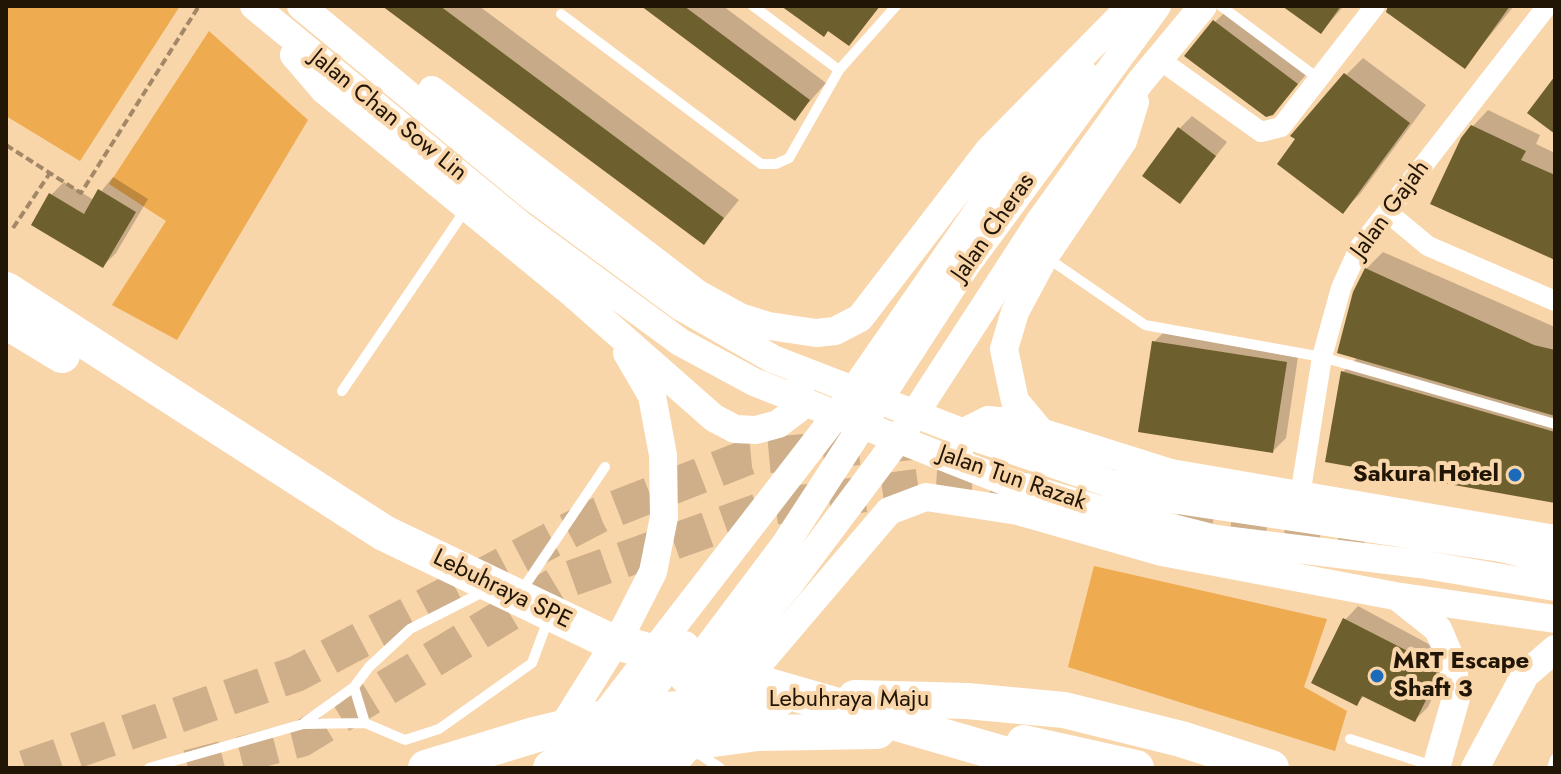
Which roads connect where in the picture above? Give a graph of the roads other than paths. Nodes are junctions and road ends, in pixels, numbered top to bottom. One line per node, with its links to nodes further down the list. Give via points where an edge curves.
1 (254, 6): 17 (street, via 324,90); 19 (street, Jalan Chan Sow Lin)
2 (753, 6): 13 (lane)
3 (896, 6): 13 (lane)
4 (1133, 6): 23 (street, via 989,150 860,318 835,331 816,333); 27 (street, via 989,195)
5 (1157, 6): 34 (street, Jalan Cheras, via 967,264)
6 (1203, 6): 12 (street)
7 (1221, 6): 14 (lane)
8 (1375, 6): 14 (street)
9 (1541, 8): 18 (street, Jalan Gajah)
10 (306, 9): 16 (street, Jalan Chan Sow Lin); 23 (street, via 395,61 639,251)
11 (561, 14): 13 (lane, via 761,164 789,158)
12 (1160, 60): 14 (street, via 1261,132 1281,127); 15 (street)
13 (839, 70)
14 (1319, 79)
15 (1140, 82): 20 (street, via 1123,141); 30 (street, via 1040,221)
16 (532, 197): 27 (street, Jalan Tun Razak, via 727,335 773,359)
17 (466, 209): 25 (street); 28 (lane)
18 (1387, 212): 22 (street, via 1428,246); 26 (street, Jalan Gajah, via 1359,248 1341,288)
19 (522, 226): 29 (street, Jalan Tun Razak, via 680,342 754,382)
20 (1045, 256): 26 (lane, via 1145,325); 32 (street, via 1015,312 1004,349 1015,401)
21 (6, 290): 63 (highway, Lebuhraya SPE, via 384,533 603,638)
22 (1555, 301)
23 (740, 317): 25 (street, via 793,359 802,376 798,409 778,424 756,430 735,429 714,418)
24 (6, 321): 62 (highway, Lebuhraya SPE, via 384,551 581,644)
25 (617, 335): 55 (street, via 652,396 663,455 664,517 653,572 639,600)
26 (1322, 357): 31 (lane); 36 (street, Jalan Gajah)
27 (854, 389): 29 (street); 30 (street, Jalan Tun Razak)
28 (342, 391)
29 (838, 413): 33 (street, Jalan Tun Razak); 57 (street)
30 (916, 413): 33 (street); 39 (street, Jalan Tun Razak, via 1109,483 1171,499 1501,548)
31 (1555, 424)
32 (1041, 432): 36 (street, via 1171,473); 37 (street, via 988,420 970,429 959,449 965,481)
33 (899, 438): 41 (street, Jalan Tun Razak, via 1004,481 1216,539); 60 (street, via 788,586)
34 (843, 458): 58 (street, Jalan Cheras, via 654,684); 59 (street, Jalan Cheras)
35 (605, 467): 40 (lane)
36 (1300, 496): 38 (street)
37 (1018, 511): 42 (street, via 1162,552); 50 (street, via 926,497 889,511)
38 (1555, 539)
39 (1555, 561)
40 (526, 584): 45 (lane, via 494,586 410,629); 48 (lane, via 550,623 532,663)
41 (1555, 587)
42 (1395, 596): 43 (street); 66 (street, via 1438,629 1453,664 1456,698)
43 (1555, 619)
44 (1555, 649): 67 (street, via 1525,675)
45 (354, 687): 46 (lane); 47 (lane)
46 (365, 723): 47 (lane); 48 (lane, via 405,740)
47 (303, 724): 52 (lane)
48 (439, 729): 54 (lane)
49 (1350, 739): 66 (lane)
50 (679, 758): 61 (lane)
51 (1555, 759): 68 (lane)
52 (149, 768)
53 (426, 768): 65 (highway, Lebuhraya Maju, via 613,716 783,698 967,701 1064,710)
54 (454, 768)
55 (537, 768)
56 (551, 768): 64 (highway, Lebuhraya Maju, via 610,753 758,733 835,730 955,734 1039,745)
57 (564, 768)
58 (593, 768)
59 (618, 768)
60 (636, 768)
61 (720, 768)
62 (968, 768)
63 (1052, 768)
64 (1136, 768)
65 (1271, 768)
66 (1436, 768)
67 (1475, 768)
68 (1552, 768)

